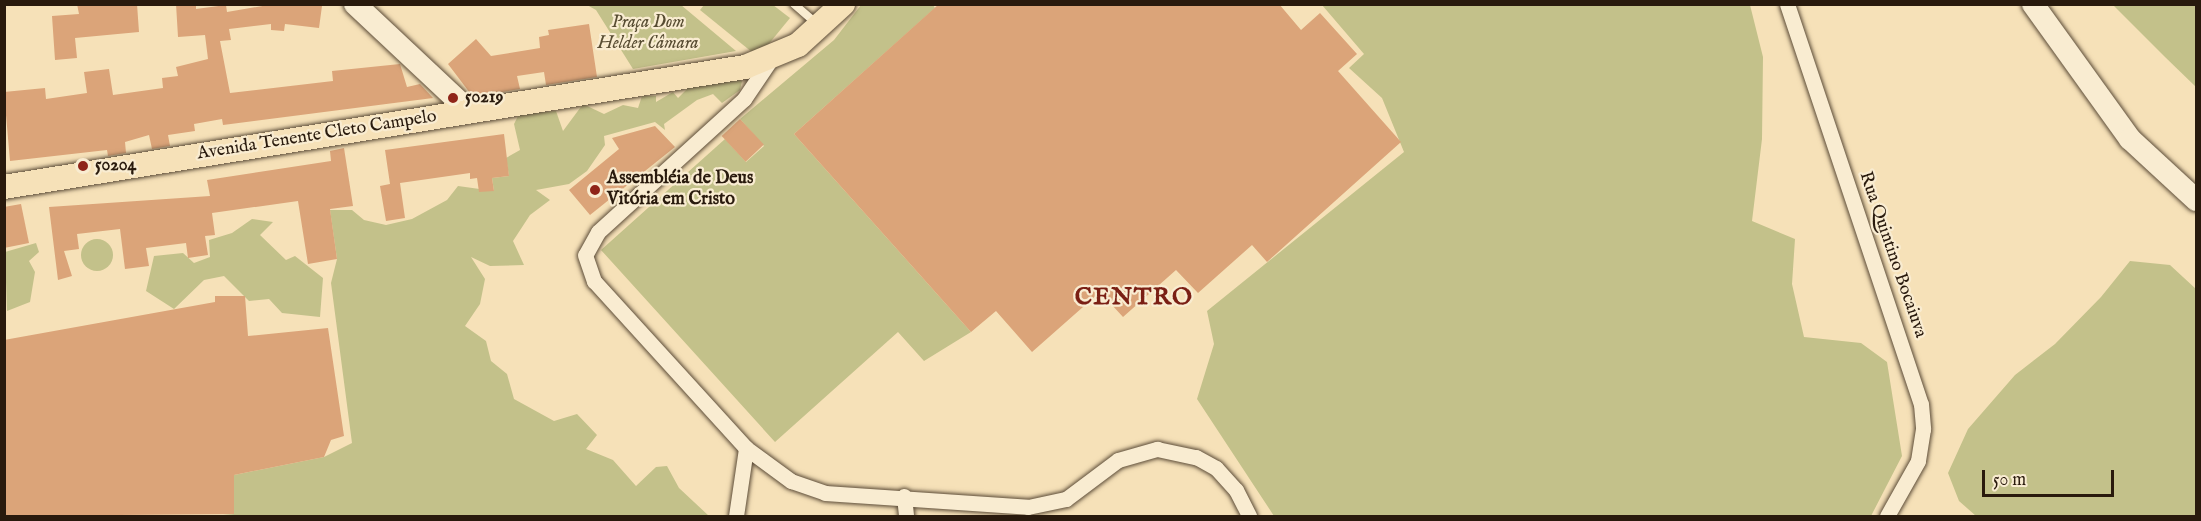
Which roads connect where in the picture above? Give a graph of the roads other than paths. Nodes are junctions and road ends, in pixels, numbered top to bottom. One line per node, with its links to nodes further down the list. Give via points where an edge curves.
1 (355, 4): 8 (main road)
2 (794, 4): 6 (lane)
3 (843, 4): 6 (main road, Avenida Tenente Cleto Campelo)
4 (1786, 4): 16 (street, Rua Quintino Bocaiuva, via 1921,404 1918,461)
5 (2033, 4): 10 (main road, via 2130,139)
6 (822, 28): 7 (main road, Avenida Tenente Cleto Campelo)
7 (771, 59): 8 (main road, Avenida Tenente Cleto Campelo, via 612,92); 11 (street, via 744,99 598,232 585,255 594,281)
8 (469, 111): 9 (main road, Avenida Tenente Cleto Campelo)
9 (4, 187)
10 (2196, 200)
11 (746, 448): 12 (street, via 812,490 844,497); 13 (street)
12 (904, 496): 14 (street); 15 (street, via 1045,506 1066,499 1118,460 1157,449 1196,457 1216,468 1236,490)
13 (736, 516)
14 (906, 516)
15 (1249, 516)
16 (1887, 516)

